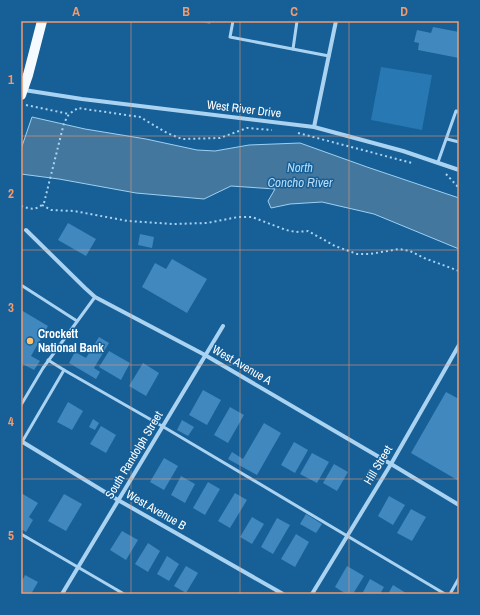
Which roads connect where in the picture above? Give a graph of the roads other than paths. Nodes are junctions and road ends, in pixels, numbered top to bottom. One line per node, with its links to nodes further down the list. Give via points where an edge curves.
1 (42, 21): 8 (main road, bridge)
2 (233, 21): 5 (lane, via 230,37)
3 (297, 21): 5 (lane)
4 (336, 21): 6 (street)
5 (293, 49): 6 (lane)
6 (329, 56): 10 (street)
7 (21, 90): 10 (street, West River Drive)
8 (21, 95)
9 (459, 112): 11 (lane, via 456,111)
10 (314, 127): 13 (street, West River Drive)
11 (447, 139): 12 (lane); 13 (lane)
12 (459, 142)
13 (438, 162): 14 (street, West River Drive)
14 (459, 170)
15 (26, 230): 17 (street, West Avenue A)
16 (21, 285): 18 (lane)
17 (95, 296): 18 (lane); 21 (street, West Avenue A)
18 (78, 321): 22 (lane)
19 (223, 326): 21 (street, South Randolph Street)
20 (459, 345): 27 (street, Hill Street)
21 (204, 355): 25 (street, South Randolph Street); 27 (street, West Avenue A)
22 (48, 360): 23 (lane); 24 (lane)
23 (64, 370): 25 (lane); 26 (lane)
24 (21, 404)
25 (162, 426): 28 (street, South Randolph Street); 31 (lane)
26 (22, 442): 28 (street, West Avenue B)
27 (391, 464): 29 (street, West Avenue A); 31 (street, Hill Street)
28 (118, 500): 32 (street, South Randolph Street); 36 (street, West Avenue B)
29 (459, 505)
30 (21, 534): 32 (lane)
31 (348, 535): 37 (street, Hill Street); 38 (lane)
32 (78, 567): 34 (street, South Randolph Street); 35 (lane)
33 (459, 578): 39 (lane)
34 (62, 594)
35 (124, 594)
36 (283, 594)
37 (312, 594)
38 (445, 594)
39 (450, 594)

